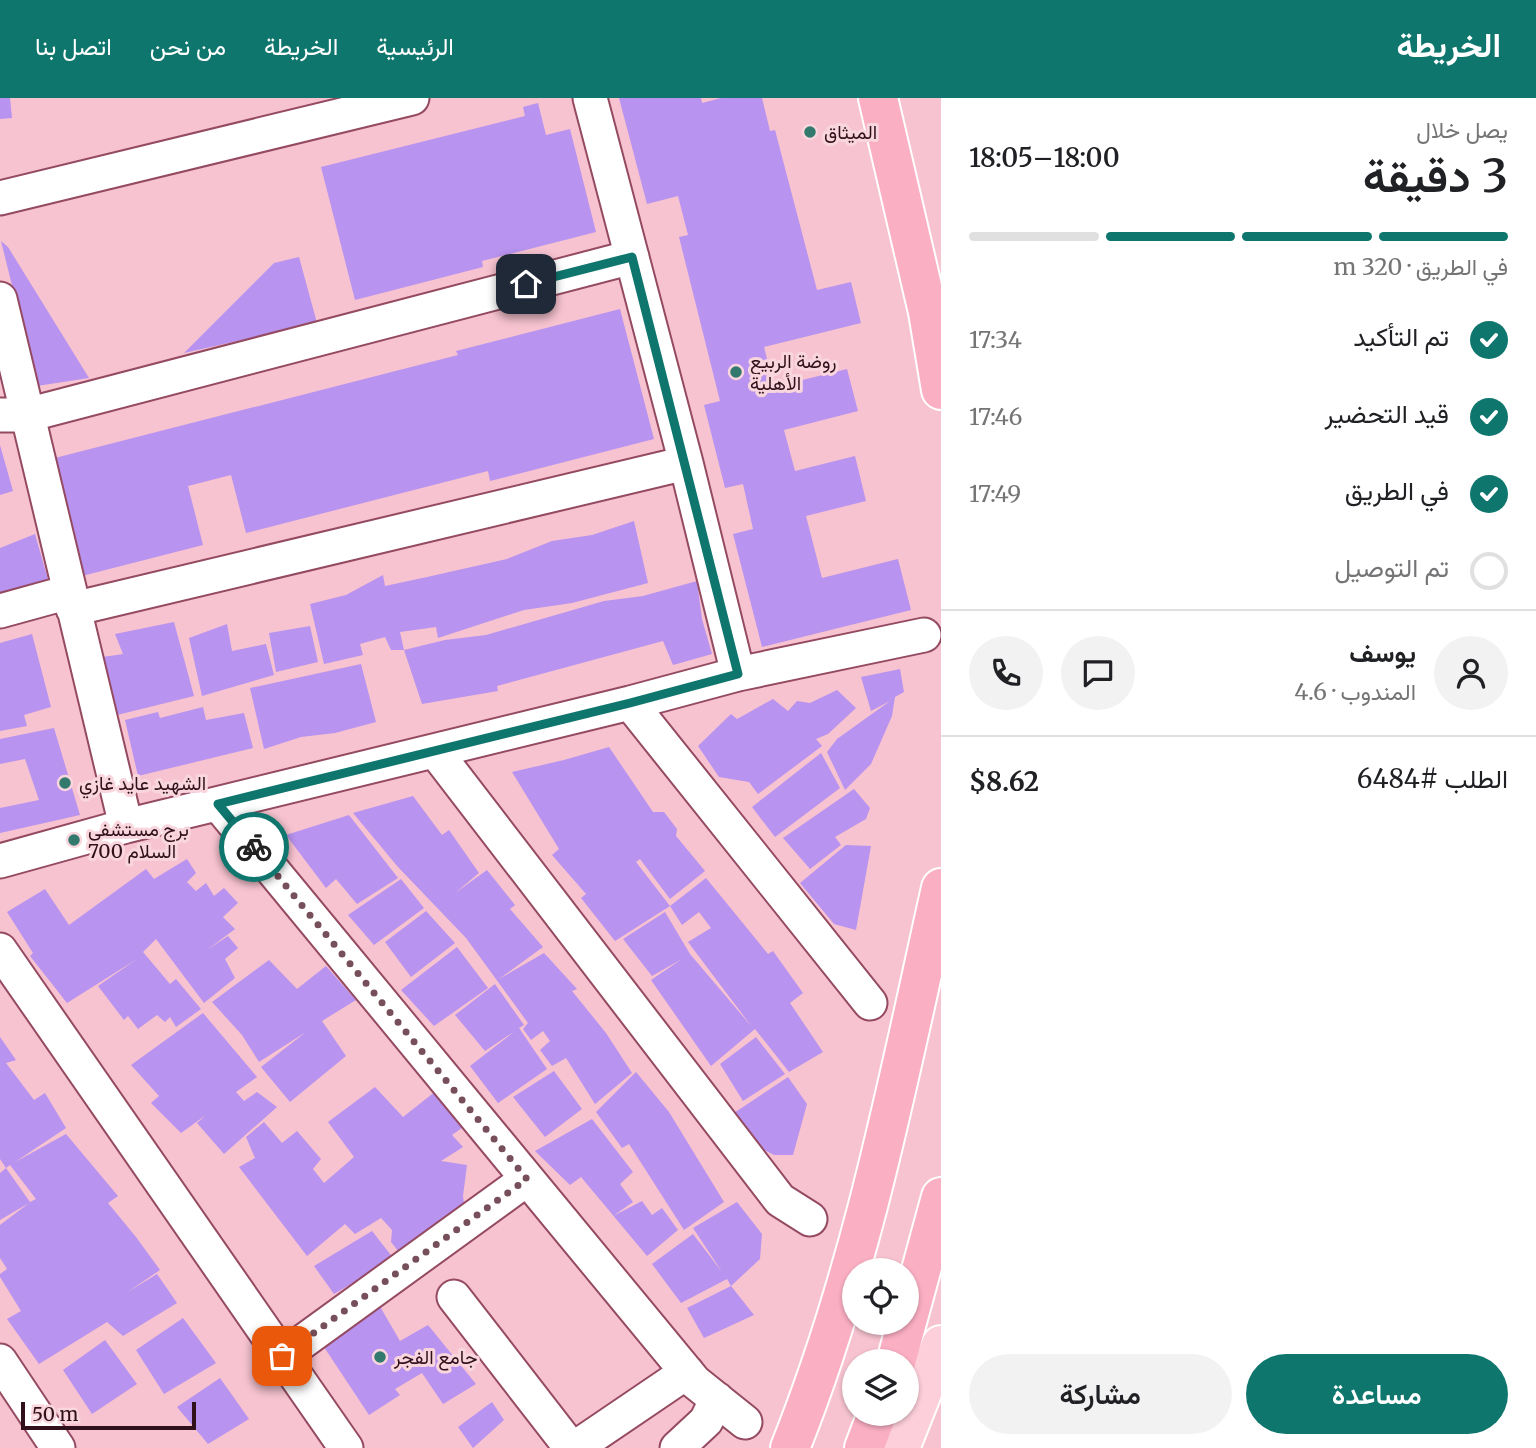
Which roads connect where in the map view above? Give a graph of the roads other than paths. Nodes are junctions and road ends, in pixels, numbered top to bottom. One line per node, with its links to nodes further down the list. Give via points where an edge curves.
1 (412, 98): 4 (street)
2 (590, 98): 5 (street)
3 (878, 98): 7 (highway, via 928,312)
4 (0, 198)
5 (632, 257): 8 (street); 9 (street)
6 (0, 299): 8 (street)
7 (941, 390)
8 (13, 415): 10 (street)
9 (685, 463): 10 (street); 13 (street)
10 (71, 601): 11 (street); 17 (street)
11 (0, 611)
12 (925, 635): 13 (street)
13 (738, 674): 14 (street)
14 (630, 703): 15 (street); 21 (street)
15 (435, 751): 16 (street); 24 (street, via 780,1200)
16 (218, 804): 17 (street); 22 (street)
17 (126, 826): 18 (street)
18 (0, 861)
19 (941, 888): 39 (highway, via 851,1266)
20 (0, 950): 28 (street)
21 (870, 1003)
22 (527, 1179): 28 (street); 30 (street)
23 (941, 1197): 27 (highway)
24 (810, 1219)
25 (454, 1297): 37 (street)
26 (941, 1345): 32 (main road)
27 (899, 1349)
28 (282, 1356): 36 (street)
29 (0, 1362): 35 (street)
30 (687, 1373): 31 (street); 37 (street)
31 (717, 1399): 33 (street); 38 (street, via 706,1421)
32 (930, 1404): 41 (main road)
33 (745, 1422)
34 (872, 1426): 40 (highway)
35 (58, 1448)
36 (346, 1448)
37 (573, 1448)
38 (677, 1448)
39 (790, 1448)
40 (864, 1448)
41 (900, 1448)

